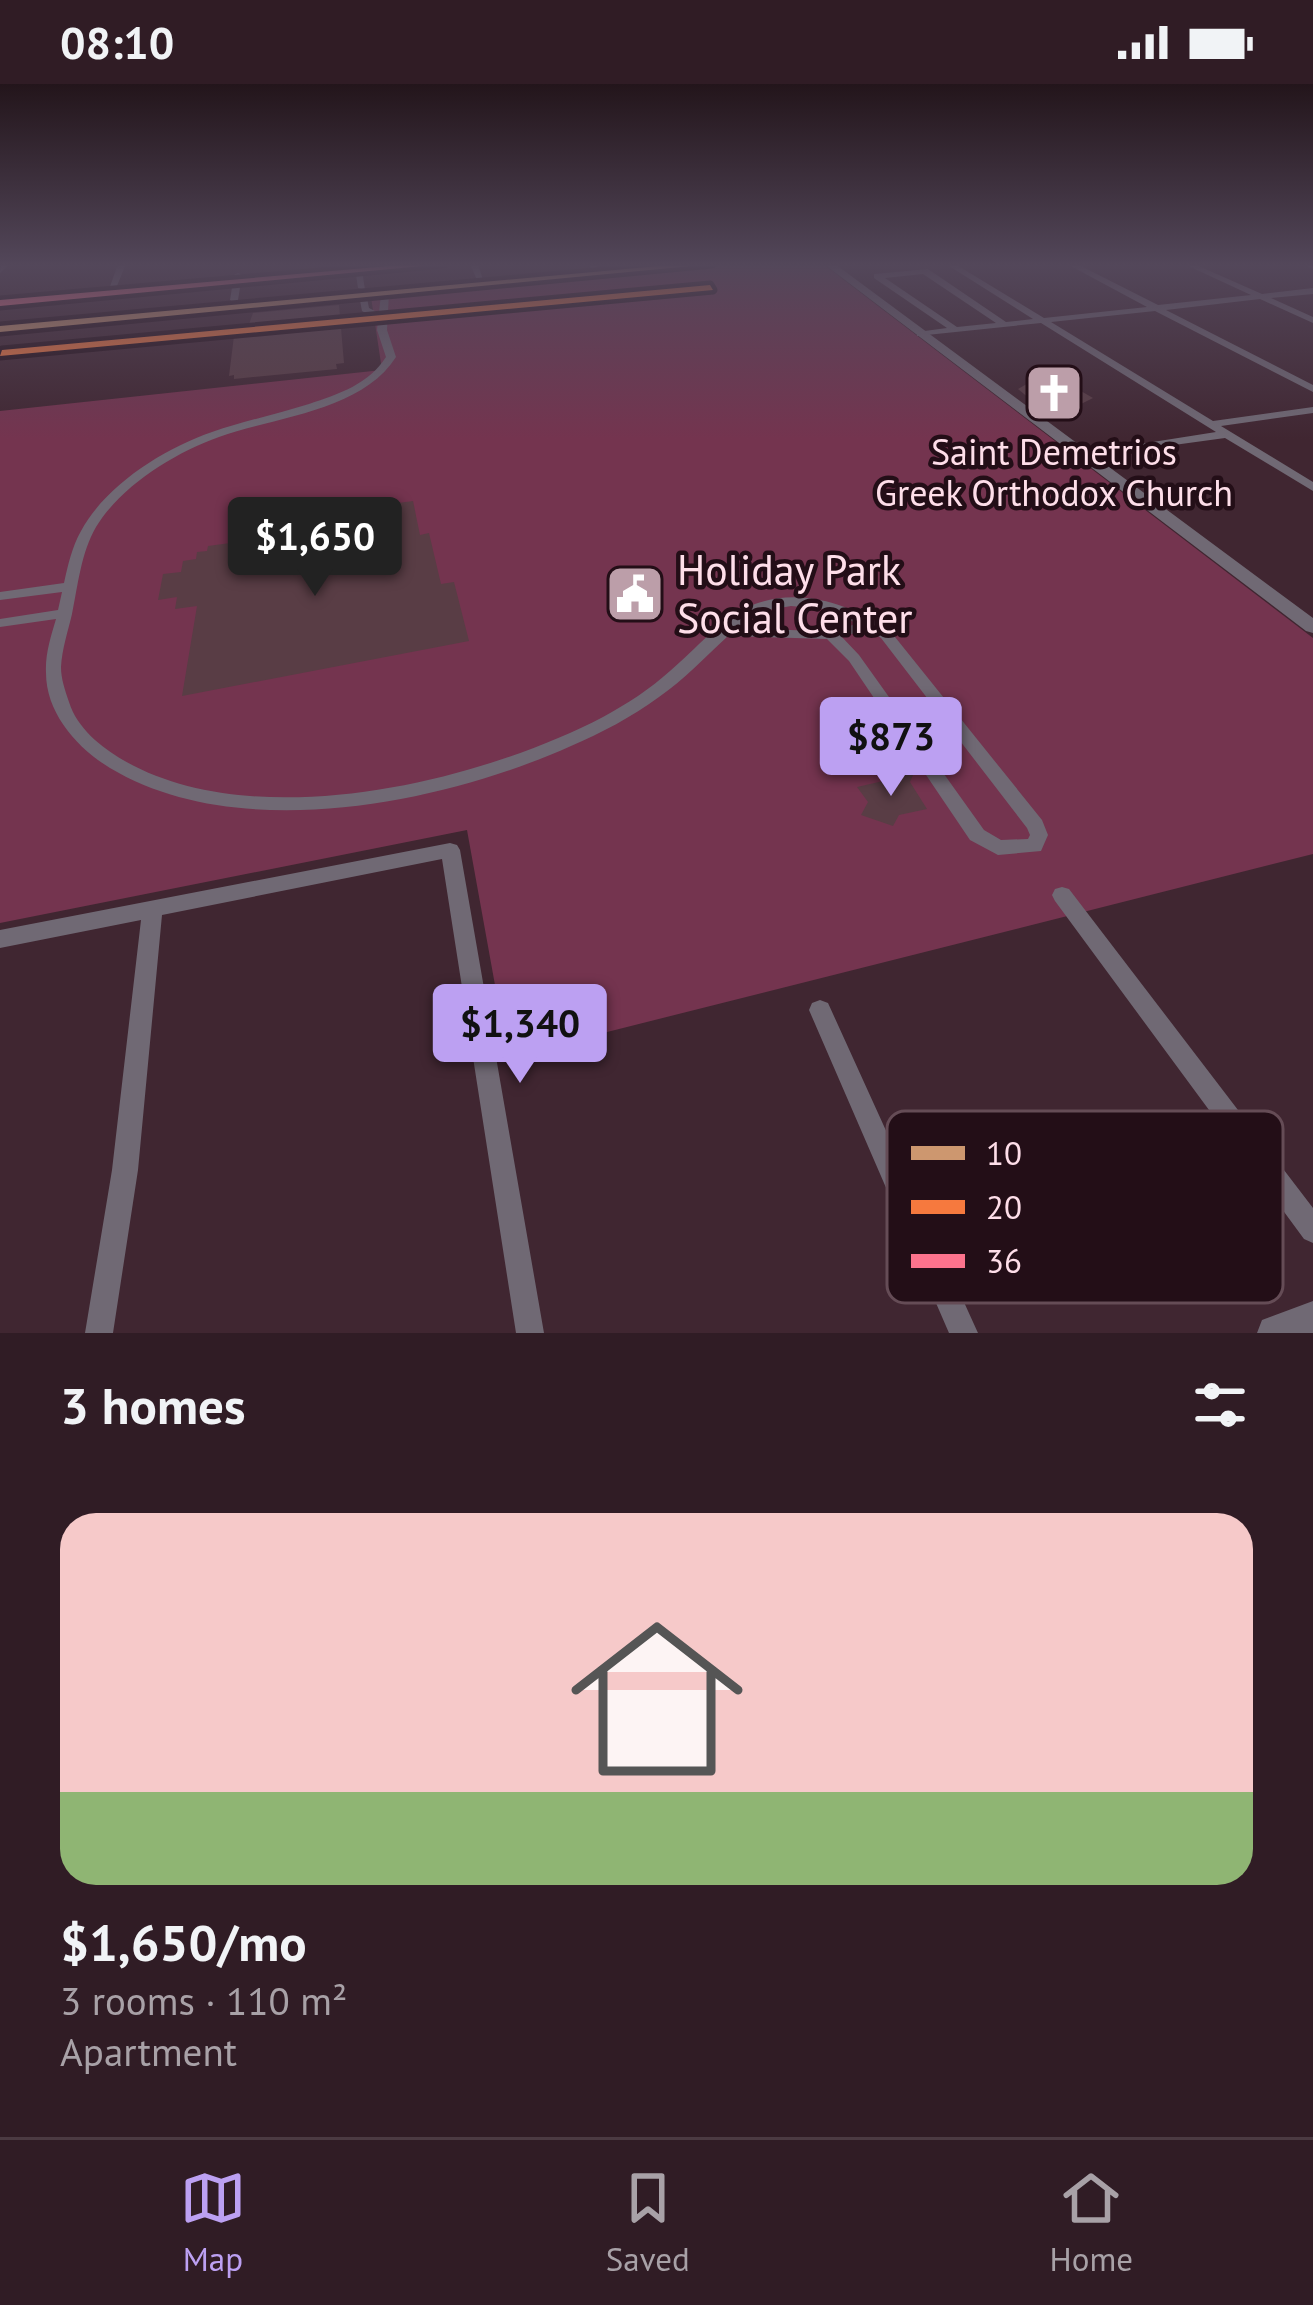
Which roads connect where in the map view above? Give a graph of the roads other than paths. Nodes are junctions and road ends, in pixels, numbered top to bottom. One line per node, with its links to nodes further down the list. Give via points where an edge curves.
1 (63, 322): 10 (main road)
2 (383, 322): 19 (street, via 391,357 385,372 332,398 199,440 129,484 92,525)
3 (905, 322): 12 (street)
4 (944, 322): 11 (street)
5 (1001, 322): 9 (street)
6 (1020, 322): 9 (street)
7 (1046, 322): 15 (street)
8 (1184, 322): 13 (street)
9 (1004, 324): 11 (street)
10 (0, 325)
11 (955, 330): 12 (street)
12 (920, 334): 17 (street)
13 (1313, 389)
14 (1313, 410): 15 (street)
15 (1211, 424): 16 (street)
16 (1226, 434): 17 (street); 18 (street)
17 (1083, 455): 25 (street)
18 (1313, 487)
19 (69, 586): 20 (street); 22 (street)
20 (0, 596)
21 (753, 612): 24 (street, via 827,604); 26 (street); 27 (street)
22 (65, 613): 23 (street); 26 (street, via 53,680 72,728 108,759 225,803 370,796 510,762 650,696)
23 (0, 623)
24 (874, 625): 28 (street); 28 (street, via 1034,825 1034,846 998,848 977,835)
25 (1313, 627)
26 (728, 632): 27 (street)
27 (764, 634): 28 (street)
28 (832, 635)
29 (1063, 896): 33 (street)
30 (152, 908): 31 (street); 39 (street); 40 (street, via 450,850)
31 (0, 939)
32 (820, 1010): 34 (street)
33 (1223, 1111)
34 (887, 1160)
35 (1283, 1191): 36 (street)
36 (1313, 1231)
37 (951, 1303): 41 (street)
38 (1313, 1319): 42 (street)
39 (99, 1333)
40 (530, 1333)
41 (964, 1333)
42 (1275, 1333)

